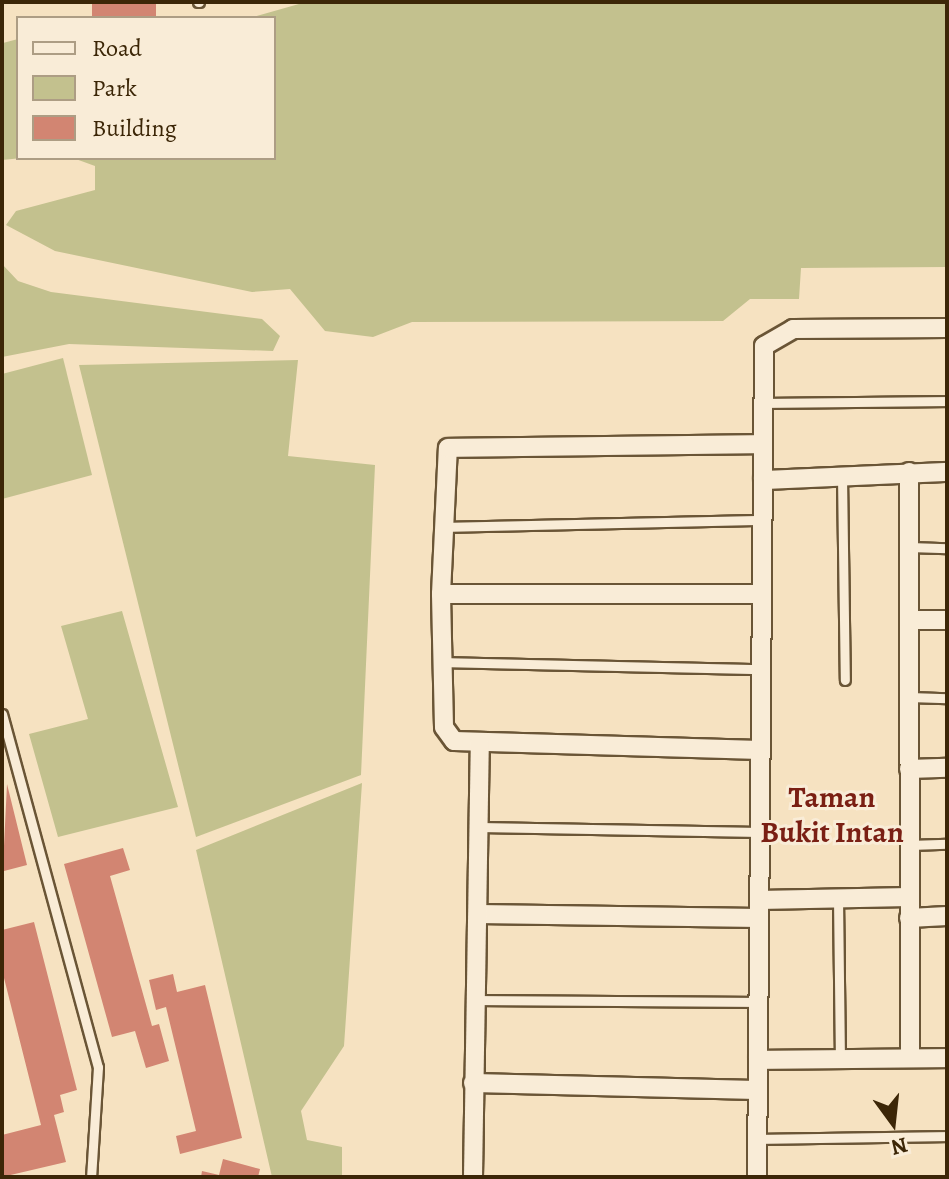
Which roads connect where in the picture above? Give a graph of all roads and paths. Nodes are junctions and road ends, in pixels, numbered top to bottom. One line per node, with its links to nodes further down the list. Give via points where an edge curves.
1 (947, 328): 3 (street, via 783,332 764,346)
2 (947, 401): 3 (lane)
3 (764, 403): 4 (street)
4 (763, 444): 8 (street); 10 (street, via 450,447)
5 (909, 472): 6 (street); 7 (street); 11 (street)
6 (947, 472)
7 (842, 476): 8 (street); 19 (lane)
8 (763, 480): 9 (street)
9 (763, 520): 10 (lane); 14 (street)
10 (445, 527): 13 (street)
11 (909, 547): 12 (lane); 15 (street)
12 (947, 548)
13 (441, 594): 14 (street); 17 (street)
14 (762, 594): 18 (street)
15 (909, 620): 16 (street); 20 (street)
16 (947, 620)
17 (443, 662): 18 (lane); 23 (street, via 445,733 454,741)
18 (758, 669): 24 (street)
19 (845, 680)
20 (909, 697): 21 (lane); 26 (street)
21 (947, 698)
22 (2, 714): 47 (lane, via 98,1067)
23 (480, 742): 24 (street); 27 (street)
24 (760, 750): 28 (street)
25 (947, 768): 26 (street)
26 (909, 769): 30 (street)
27 (479, 827): 28 (lane); 34 (street)
28 (760, 832): 33 (street)
29 (947, 844): 30 (lane)
30 (909, 845): 31 (street)
31 (909, 897): 32 (street); 36 (street)
32 (838, 898): 33 (street); 41 (lane)
33 (759, 909): 34 (street); 38 (street)
34 (478, 914): 37 (street)
35 (947, 916): 36 (street)
36 (909, 918): 39 (street)
37 (475, 1000): 38 (lane); 43 (street)
38 (758, 1002): 42 (street)
39 (910, 1058): 40 (street); 41 (street)
40 (947, 1058)
41 (840, 1059): 42 (street)
42 (758, 1060): 44 (street)
43 (473, 1083): 44 (street); 48 (street)
44 (757, 1090): 46 (street)
45 (947, 1136): 46 (lane)
46 (758, 1139): 49 (street)
47 (91, 1177)
48 (473, 1177)
49 (757, 1177)

